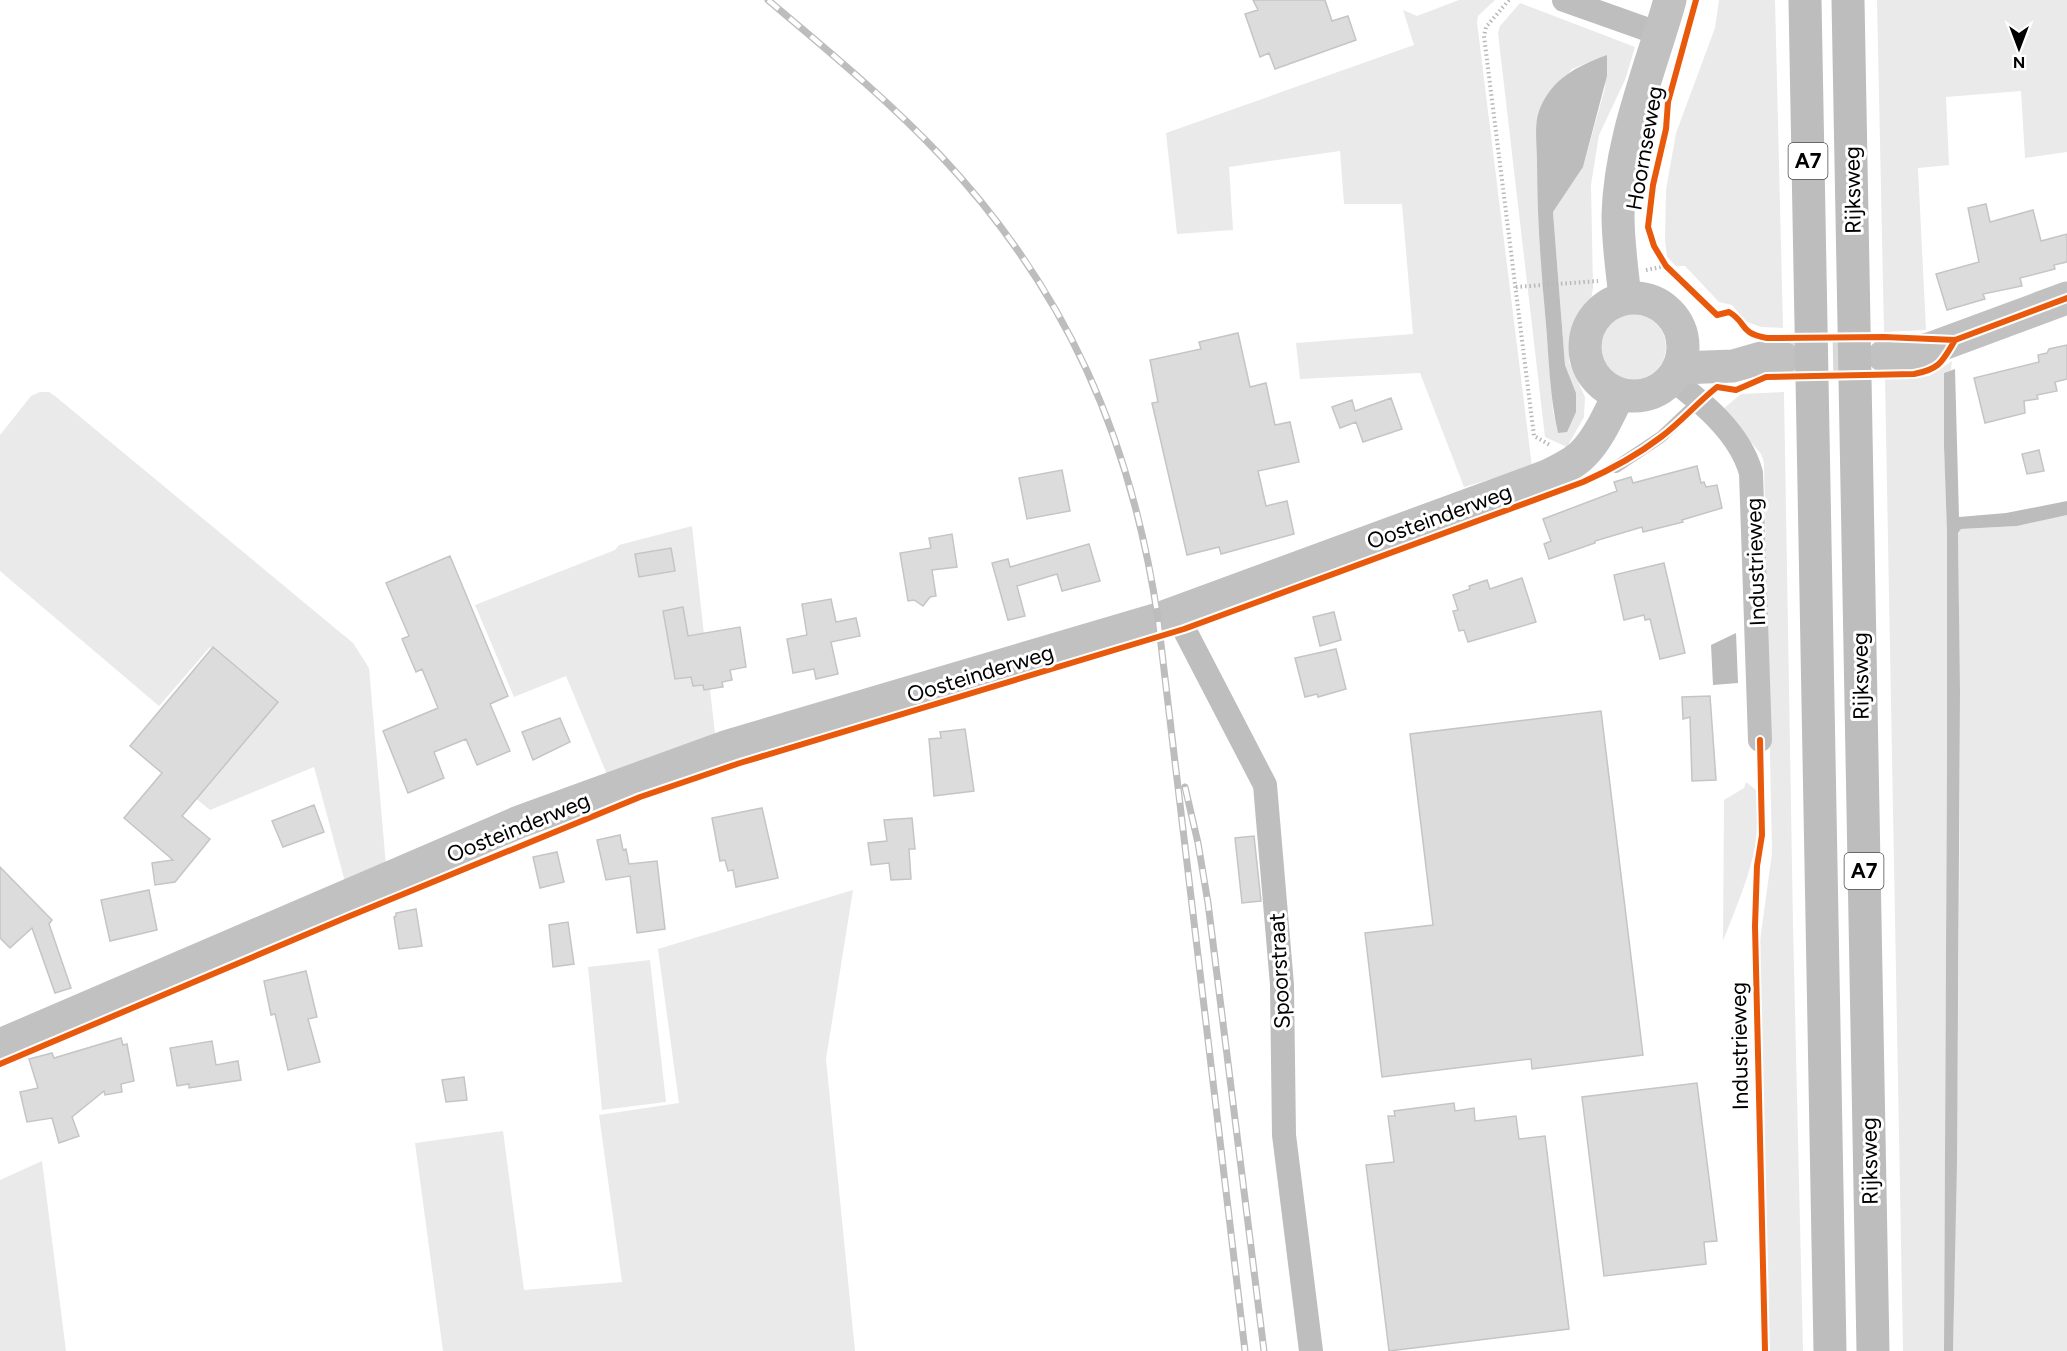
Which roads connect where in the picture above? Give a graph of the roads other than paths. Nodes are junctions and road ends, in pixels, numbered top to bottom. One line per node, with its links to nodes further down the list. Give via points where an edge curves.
1 (1564, 0): 5 (street)
2 (1670, 0): 5 (street, Hoornseweg)
3 (1805, 0): 18 (highway, Rijksweg / A7)
4 (1848, 0): 19 (highway, Rijksweg / A7)
5 (1660, 34): 6 (street, Hoornseweg, via 1631,126 1621,186 1619,235)
6 (1625, 297): 10 (street, via 1658,304 1674,320); 11 (street, via 1611,303 1593,320 1585,343 1585,356 1596,378)
7 (2067, 298): 8 (street, via 1926,350)
8 (1884, 356)
9 (1772, 357): 10 (street, via 1733,366)
10 (1678, 363): 11 (street, via 1654,392); 12 (street, Industrieweg)
11 (1619, 394): 14 (street, Oosteinderweg, via 1591,445 1570,464 1547,476)
12 (1699, 401): 13 (lane, via 1661,437); 15 (street, Industrieweg, via 1729,432 1751,473)
13 (1616, 467)
14 (1180, 611): 16 (street, Oosteinderweg, via 728,746 530,818); 17 (street, Spoorstraat, via 1184,629 1265,785 1282,985 1284,1135)
15 (1760, 740)
16 (0, 1045)
17 (1311, 1351)
18 (1830, 1351)
19 (1873, 1351)

